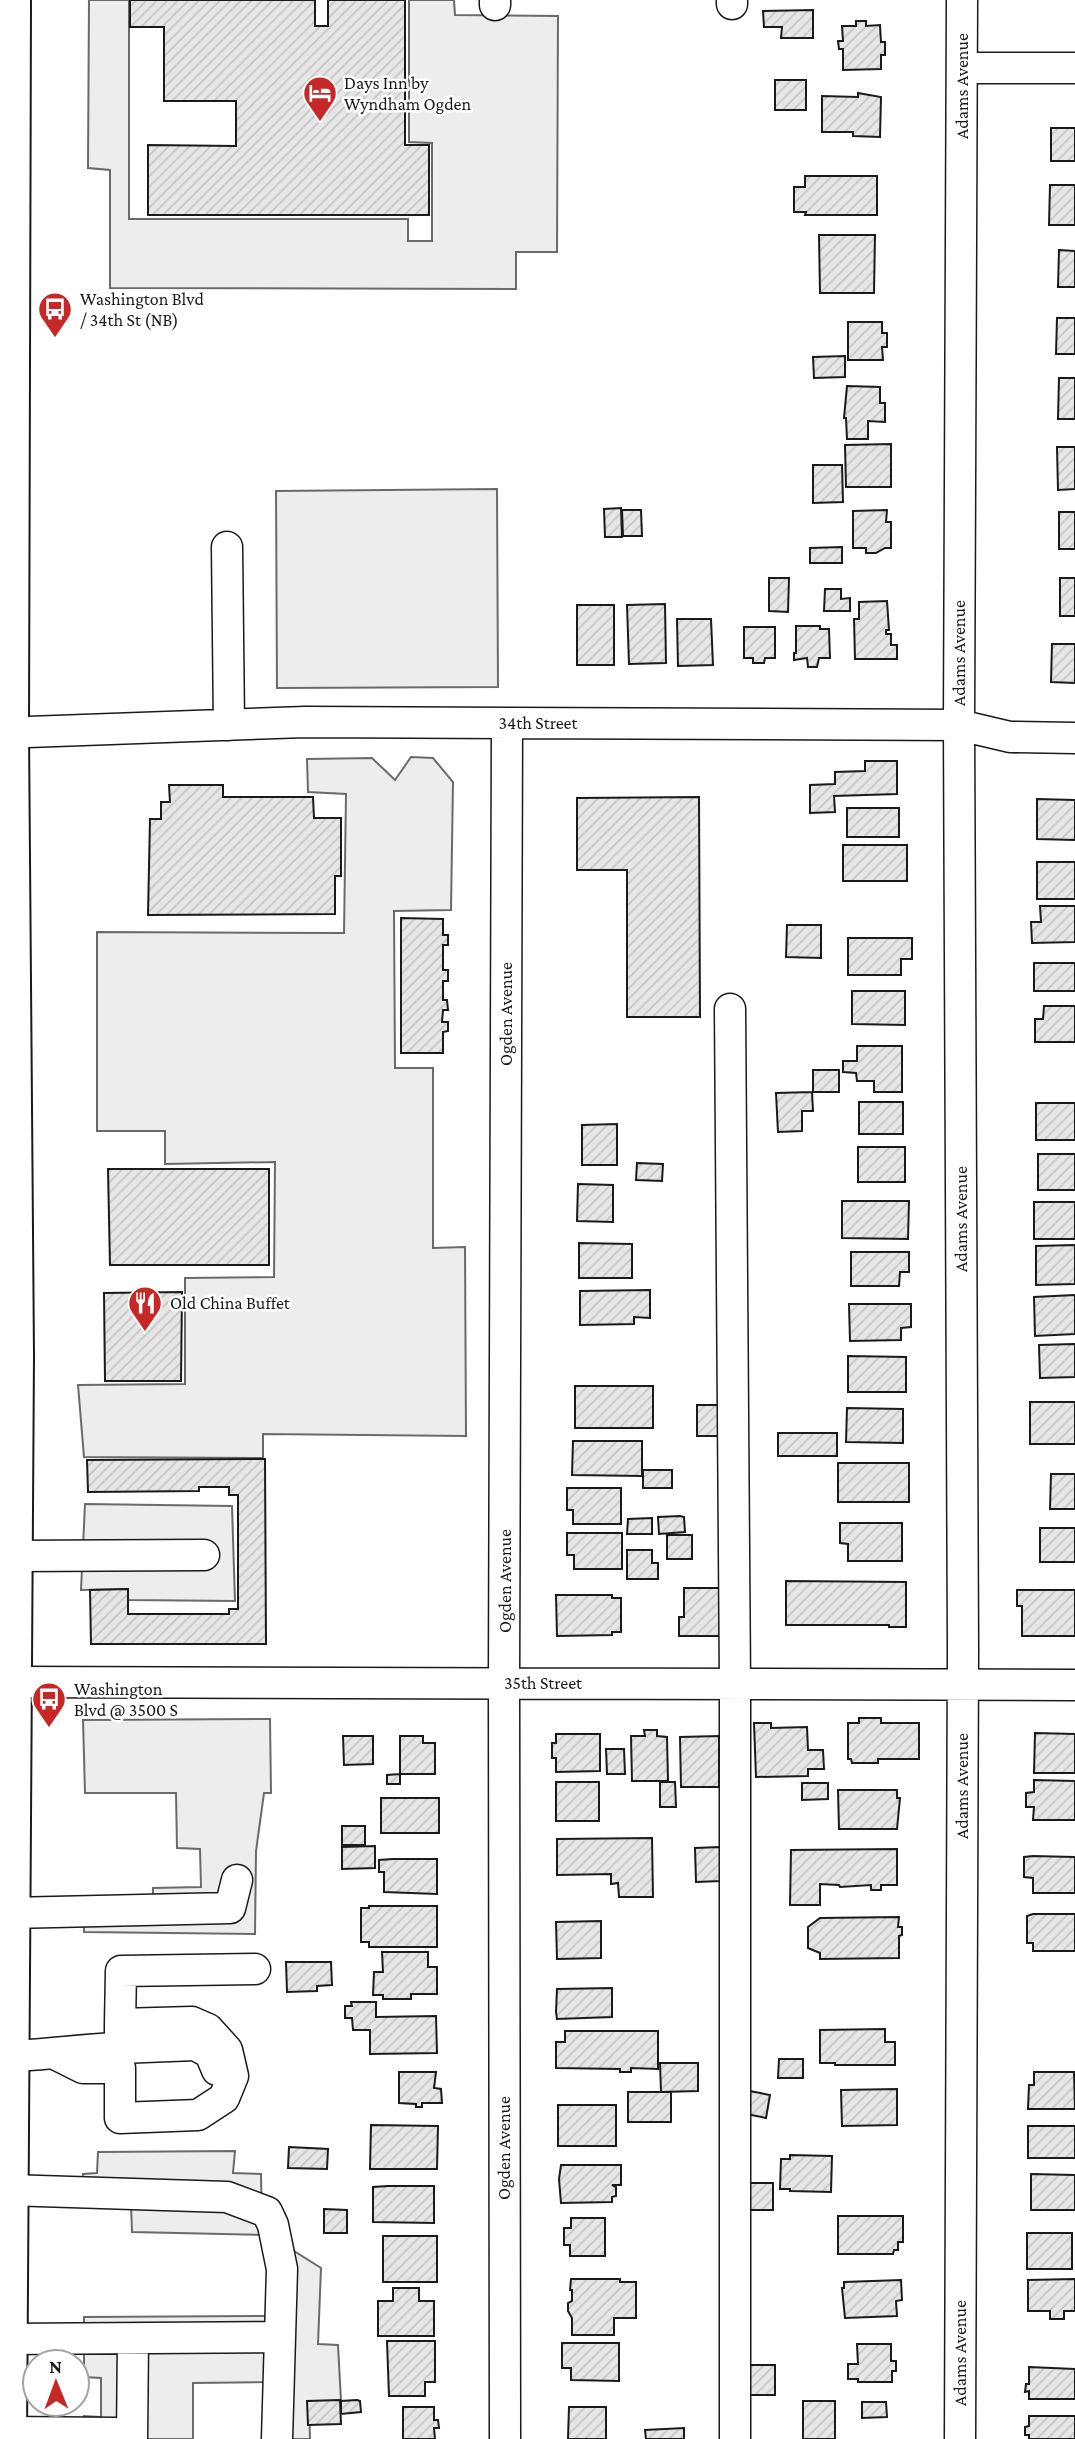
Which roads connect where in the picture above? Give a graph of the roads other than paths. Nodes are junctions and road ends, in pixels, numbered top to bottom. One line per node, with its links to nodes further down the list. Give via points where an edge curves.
1 (11, 0): 3 (main road)
2 (962, 0): 4 (street, Adams Avenue)
3 (5, 66): 10 (main road)
4 (962, 68): 5 (street); 9 (street, Adams Avenue)
5 (1075, 68)
6 (227, 547): 8 (street)
7 (507, 723): 8 (street, 34th Street); 9 (street, 34th Street); 19 (street, Ogden Avenue)
8 (229, 724): 10 (street, 34th Street)
9 (959, 725): 11 (street, 34th Street, via 1010,737); 21 (street, Adams Avenue)
10 (5, 733): 13 (main road)
11 (1075, 738)
12 (730, 1009): 20 (street)
13 (6, 1012): 14 (main road)
14 (6, 1209): 15 (main road)
15 (7, 1364): 17 (main road)
16 (204, 1555): 17 (street)
17 (12, 1556): 18 (main road)
18 (11, 1682): 19 (street, 35th Street); 24 (main road)
19 (504, 1683): 20 (street, 35th Street); 37 (street, Ogden Avenue)
20 (735, 1684): 21 (street, 35th Street); 38 (street)
21 (963, 1684): 22 (street, 35th Street); 39 (street, Adams Avenue)
22 (1075, 1685)
23 (237, 1880): 24 (street, via 230,1908)
24 (10, 1913): 28 (main road)
25 (255, 1969): 26 (street, via 121,1971)
26 (120, 2036): 27 (street); 27 (street, via 192,2022 208,2029 227,2050 233,2076 224,2098 198,2115 120,2118 120,2068 83,2068)
27 (55, 2054): 28 (street)
28 (9, 2056): 29 (main road)
29 (8, 2190): 30 (street, via 227,2197 267,2213 282,2269); 31 (main road)
30 (280, 2337): 32 (street); 36 (street)
31 (7, 2339): 32 (street); 33 (main road)
32 (133, 2339): 35 (street)
33 (7, 2435): 34 (street, via 115,2433)
34 (124, 2439)
35 (132, 2439)
36 (277, 2439)
37 (505, 2439)
38 (735, 2439)
39 (960, 2439)

